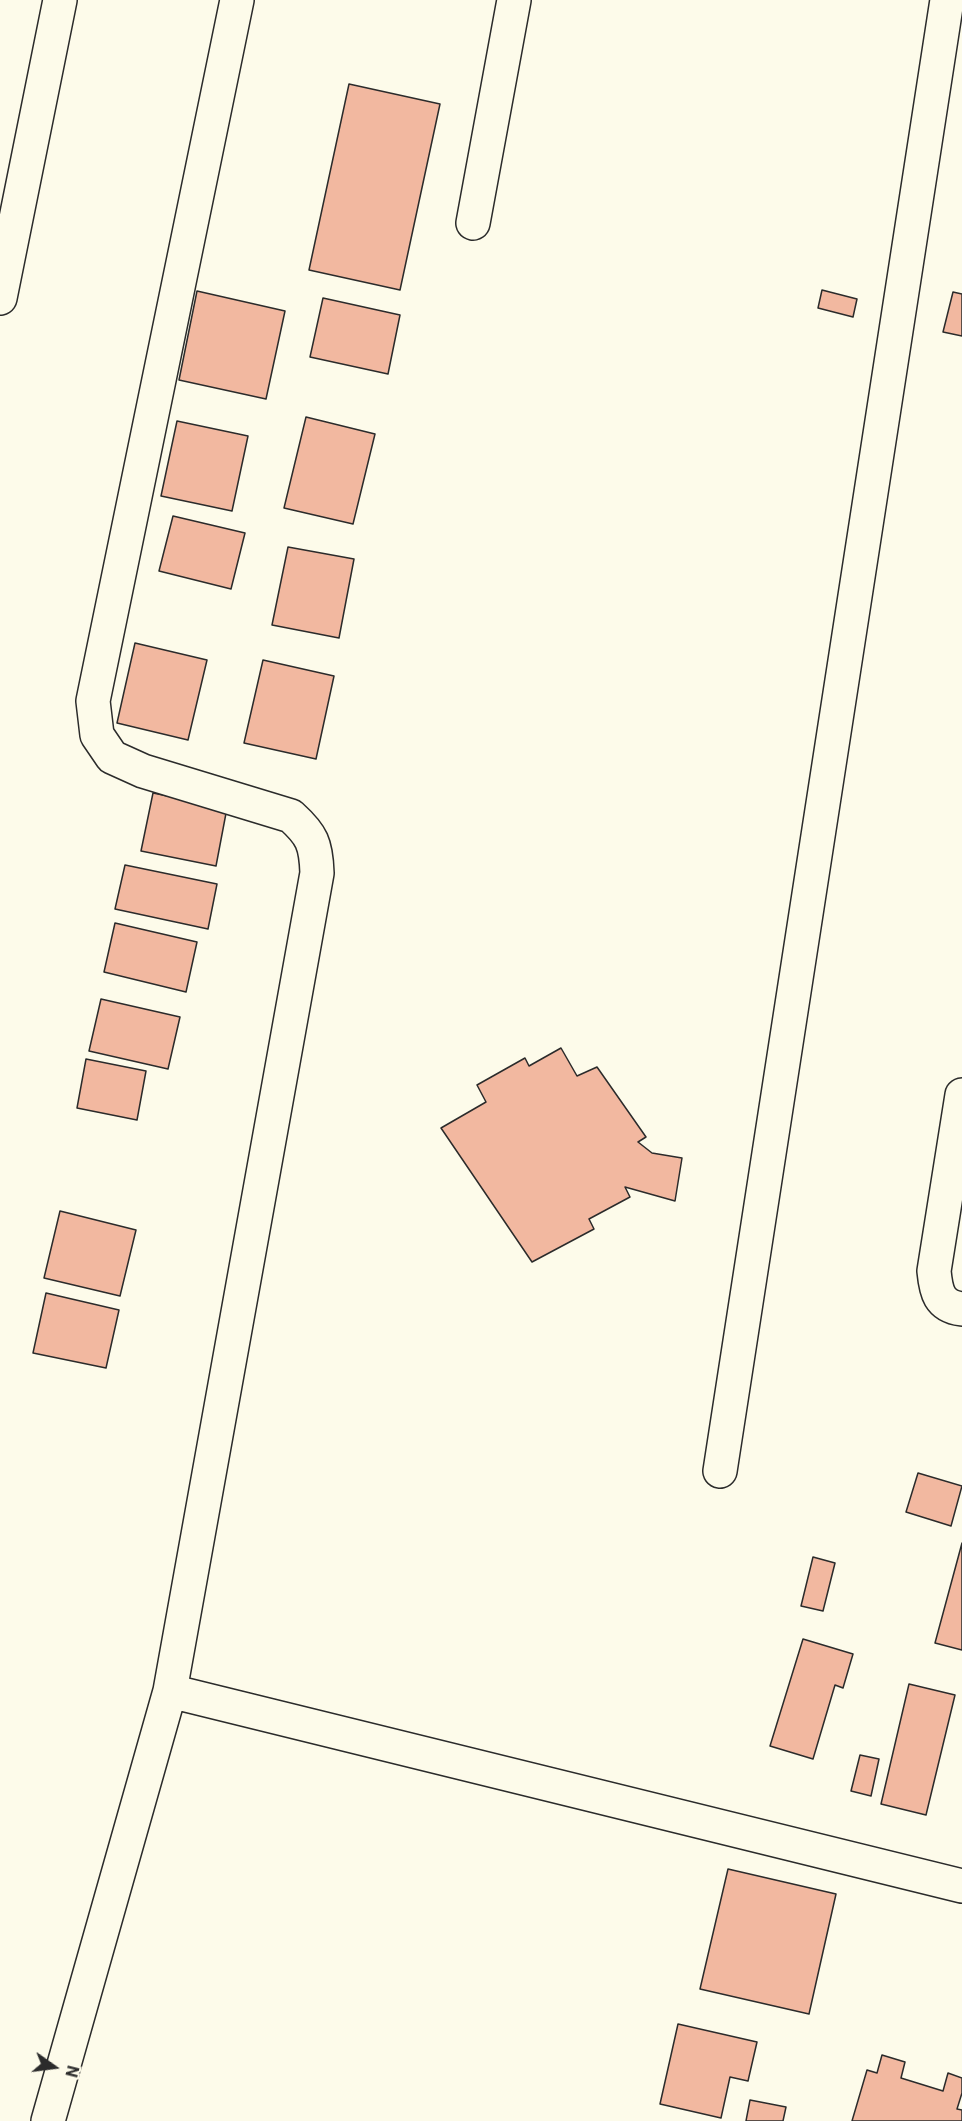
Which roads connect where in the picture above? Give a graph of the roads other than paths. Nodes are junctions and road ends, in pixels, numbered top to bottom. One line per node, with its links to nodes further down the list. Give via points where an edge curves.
1 (60, 0): 6 (street)
2 (237, 0): 10 (street, via 93,701 97,735 112,757 143,771 291,816 308,832 317,851 317,873)
3 (514, 0): 5 (street)
4 (947, 0): 9 (street)
5 (473, 223)
6 (0, 298)
7 (962, 1095): 8 (street, via 934,1271 941,1300)
8 (962, 1310)
9 (720, 1471)
10 (170, 1691): 11 (street); 12 (street)
11 (962, 1886)
12 (48, 2121)

